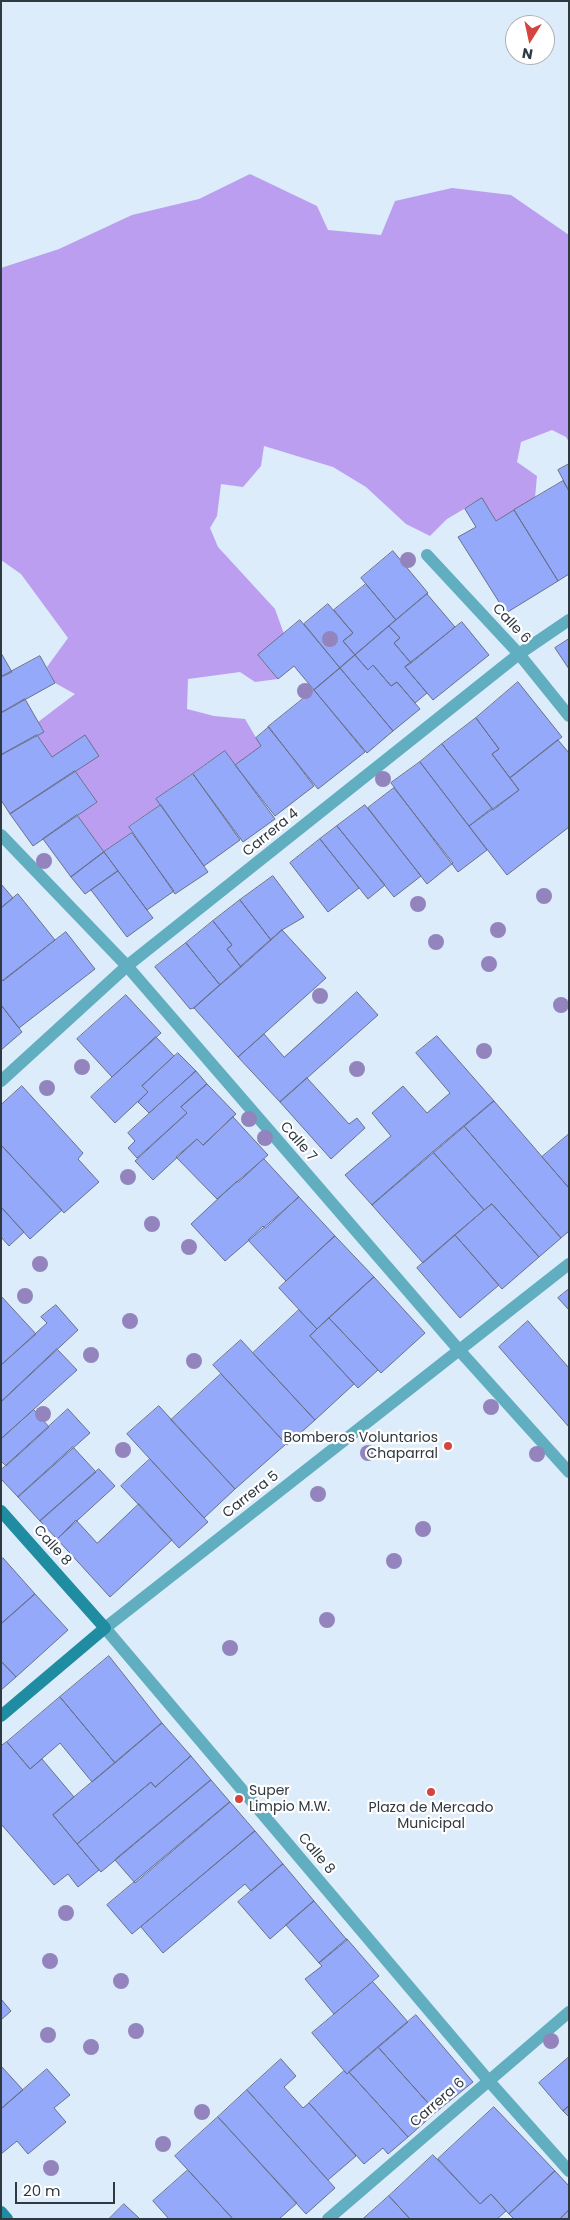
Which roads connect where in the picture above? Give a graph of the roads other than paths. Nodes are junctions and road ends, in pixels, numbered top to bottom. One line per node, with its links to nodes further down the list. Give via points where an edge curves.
1 (427, 555): 3 (street, Calle 6)
2 (569, 620): 3 (street, Carrera 4)
3 (519, 654): 4 (street, Calle 6); 6 (street, Carrera 4)
4 (569, 716)
5 (1, 835): 6 (street, Calle 7)
6 (127, 966): 7 (street, Carrera 4); 9 (street, Calle 7)
7 (1, 1081)
8 (569, 1264): 9 (street, Carrera 5)
9 (459, 1350): 10 (street, Calle 7); 12 (street, Carrera 5)
10 (569, 1472)
11 (1, 1511): 12 (street, Calle 8)
12 (105, 1628): 13 (street, Carrera 5); 15 (street, Calle 8)
13 (1, 1716)
14 (569, 2012): 15 (street, Carrera 6)
15 (488, 2080): 16 (street, Calle 8); 19 (street, Carrera 6)
16 (569, 2171)
17 (1, 2212): 18 (street)
18 (7, 2219)
19 (328, 2219)

